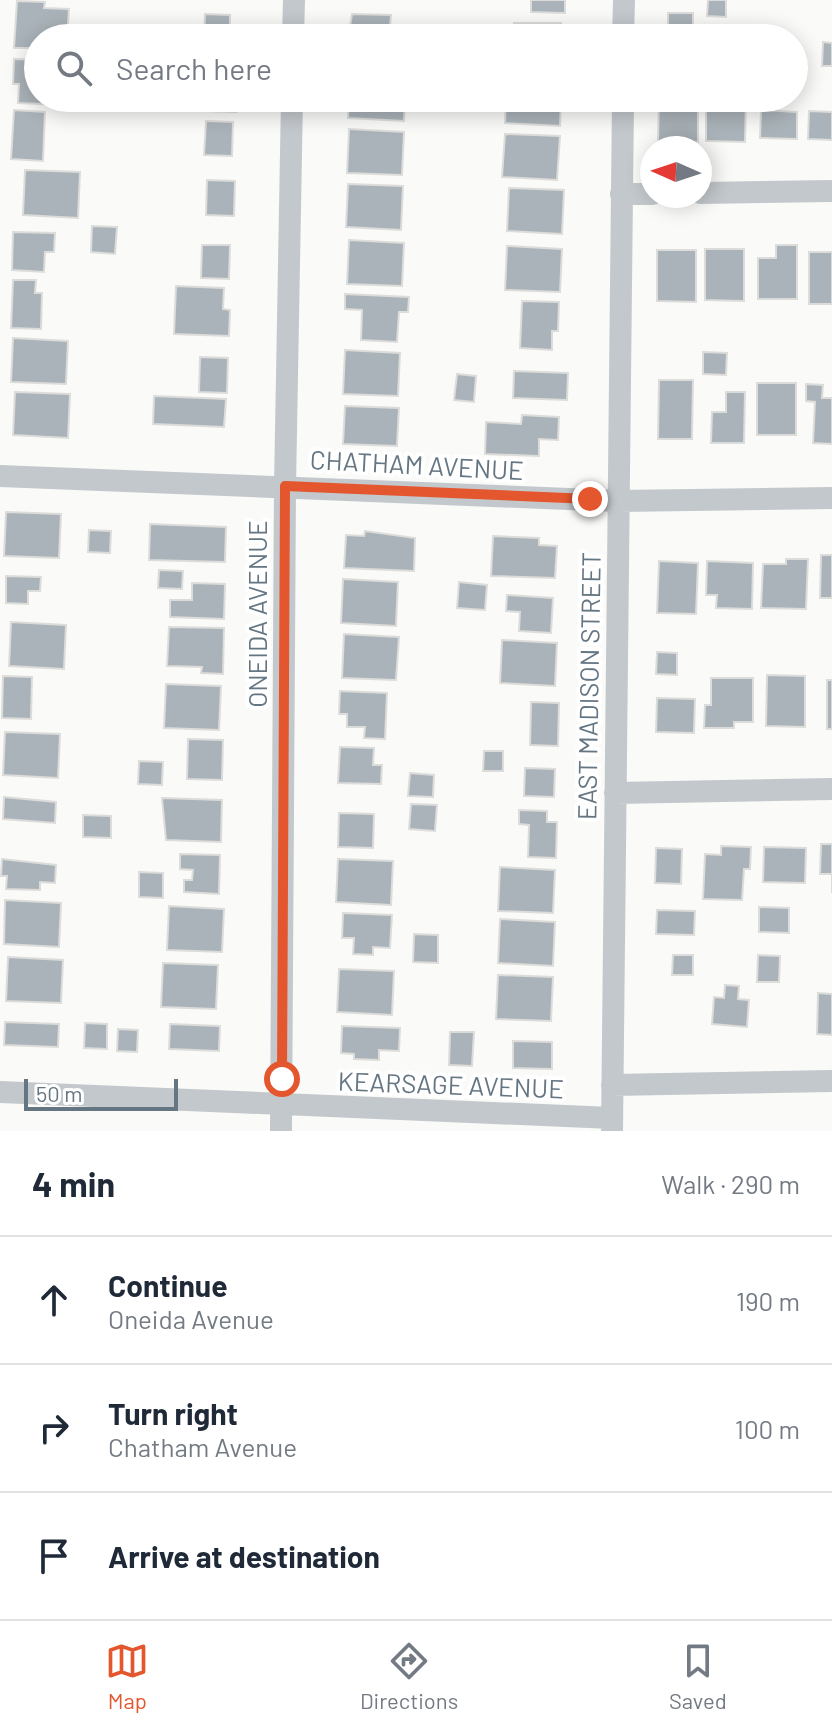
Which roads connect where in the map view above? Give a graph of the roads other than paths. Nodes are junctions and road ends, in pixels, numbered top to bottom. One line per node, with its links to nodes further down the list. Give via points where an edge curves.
1 (294, 0): 3 (street)
2 (624, 0): 4 (street)
3 (293, 24)
4 (623, 24)
5 (292, 112): 12 (street, ONEIDA AVENUE)
6 (623, 112): 9 (street, EAST MADISON STREET)
7 (832, 191): 8 (street)
8 (712, 193)
9 (621, 194): 10 (street); 14 (street, EAST MADISON STREET)
10 (640, 194)
11 (0, 476): 12 (street, CHATHAM AVENUE)
12 (285, 486): 14 (street, CHATHAM AVENUE); 20 (street, ONEIDA AVENUE)
13 (832, 498): 14 (street, CHATHAM AVENUE)
14 (618, 501): 16 (street, EAST MADISON STREET)
15 (832, 789): 16 (street)
16 (615, 793): 18 (street, EAST MADISON STREET)
17 (832, 1081): 18 (street)
18 (612, 1085): 21 (street, EAST MADISON STREET)
19 (0, 1092): 20 (street, KEARSAGE AVENUE)
20 (281, 1104): 21 (street, KEARSAGE AVENUE); 22 (street, ONEIDA AVENUE)
21 (612, 1125)
22 (281, 1131)

